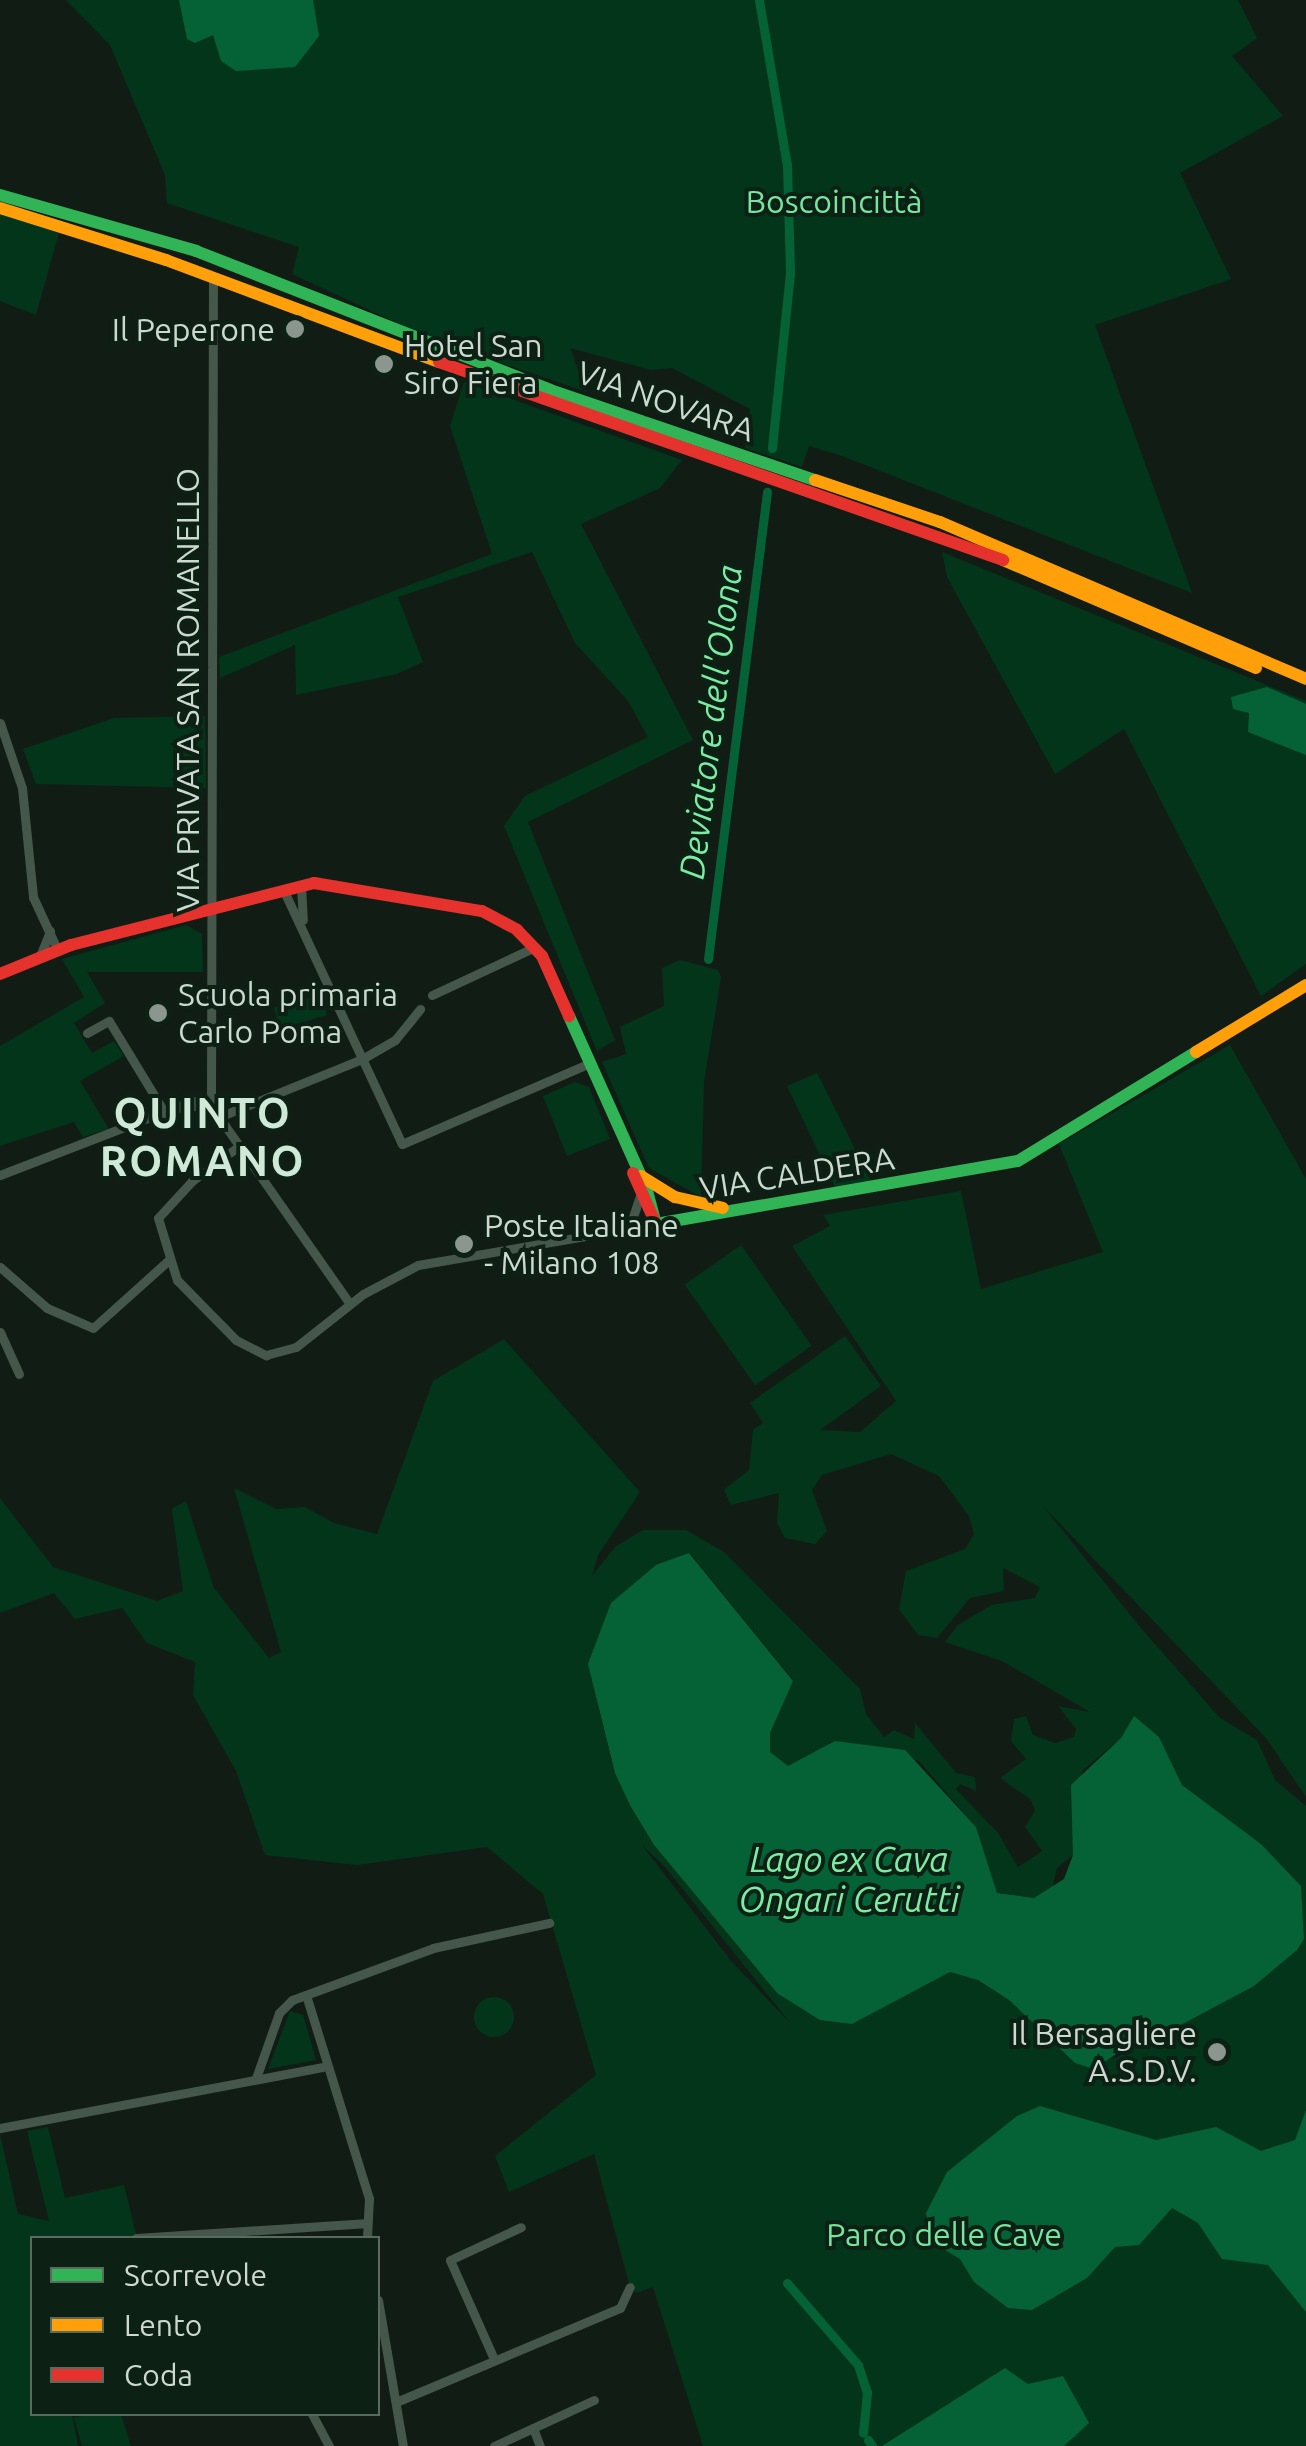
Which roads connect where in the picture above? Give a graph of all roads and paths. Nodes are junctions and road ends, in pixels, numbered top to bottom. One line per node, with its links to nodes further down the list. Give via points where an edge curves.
1 (0, 195): 3 (main road, VIA NOVARA)
2 (0, 208): 4 (main road, VIA NOVARA)
3 (219, 260): 4 (main road); 5 (main road, VIA NOVARA, via 564,395 940,522)
4 (214, 277): 6 (main road, VIA NOVARA, via 564,410 954,539); 10 (street, VIA PRIVATA SAN ROMANELLO)
5 (1306, 678)
6 (1306, 689)
7 (0, 722): 13 (street, via 22,788 29,882)
8 (301, 885): 9 (main road); 12 (street); 16 (main road, via 336,884 482,912)
9 (283, 889): 10 (main road); 12 (street)
10 (211, 908): 11 (main road); 14 (street, VIA PRIVATA SAN ROMANELLO)
11 (178, 916): 14 (street, via 198,920); 15 (main road)
12 (303, 922): 24 (street)
13 (50, 931): 15 (street); 17 (street); 18 (street)
14 (212, 936): 26 (street, VIA PRIVATA SAN ROMANELLO)
15 (76, 943): 17 (main road)
16 (535, 947): 21 (street); 25 (main road)
17 (57, 949): 18 (main road)
18 (40, 956): 19 (main road)
19 (0, 974)
20 (1306, 985): 34 (main road, VIA CALDERA, via 1018,1161)
21 (432, 995)
22 (420, 1009): 24 (street, via 395,1040)
23 (87, 1034): 27 (street, via 108,1020)
24 (362, 1059): 25 (street, via 402,1144); 28 (street)
25 (590, 1063): 30 (main road)
26 (213, 1103): 27 (street); 28 (street)
27 (165, 1113): 32 (street)
28 (219, 1117): 29 (street)
29 (239, 1146): 37 (street, via 160,1211); 39 (street)
30 (627, 1150): 31 (main road); 33 (main road)
31 (639, 1174): 34 (main road, via 686,1201); 35 (main road)
32 (0, 1175)
33 (640, 1198): 35 (main road); 36 (street, via 632,1220)
34 (742, 1210): 35 (main road, VIA CALDERA)
35 (656, 1224): 36 (street, VIA CALDERA)
36 (615, 1230): 39 (street, VIA CALDERA, via 428,1262)
37 (170, 1260): 38 (street, via 92,1328 47,1308); 39 (street, VIA CALDERA, via 182,1286 236,1340 272,1355 296,1347)
38 (0, 1267)
39 (350, 1304)
40 (0, 1332): 41 (street)
41 (19, 1374)
42 (549, 1923): 43 (street, via 432,1948)
43 (306, 1995): 44 (street); 45 (street, via 279,2013)
44 (328, 2066): 45 (street); 47 (street, via 369,2198)
45 (256, 2078): 46 (street)
46 (0, 2128)
47 (365, 2223): 49 (street); 51 (street)
48 (522, 2226): 54 (street, via 450,2260)
49 (230, 2235): 50 (street)
50 (199, 2236)
51 (367, 2236)
52 (630, 2287): 54 (street, via 620,2308)
53 (380, 2311): 56 (street)
54 (494, 2359): 56 (street)
55 (594, 2400): 58 (street)
56 (396, 2402): 60 (street)
57 (313, 2416): 59 (street)
58 (533, 2428): 61 (street); 62 (street)
59 (324, 2444)
60 (403, 2446)
61 (494, 2446)
62 (540, 2446)

